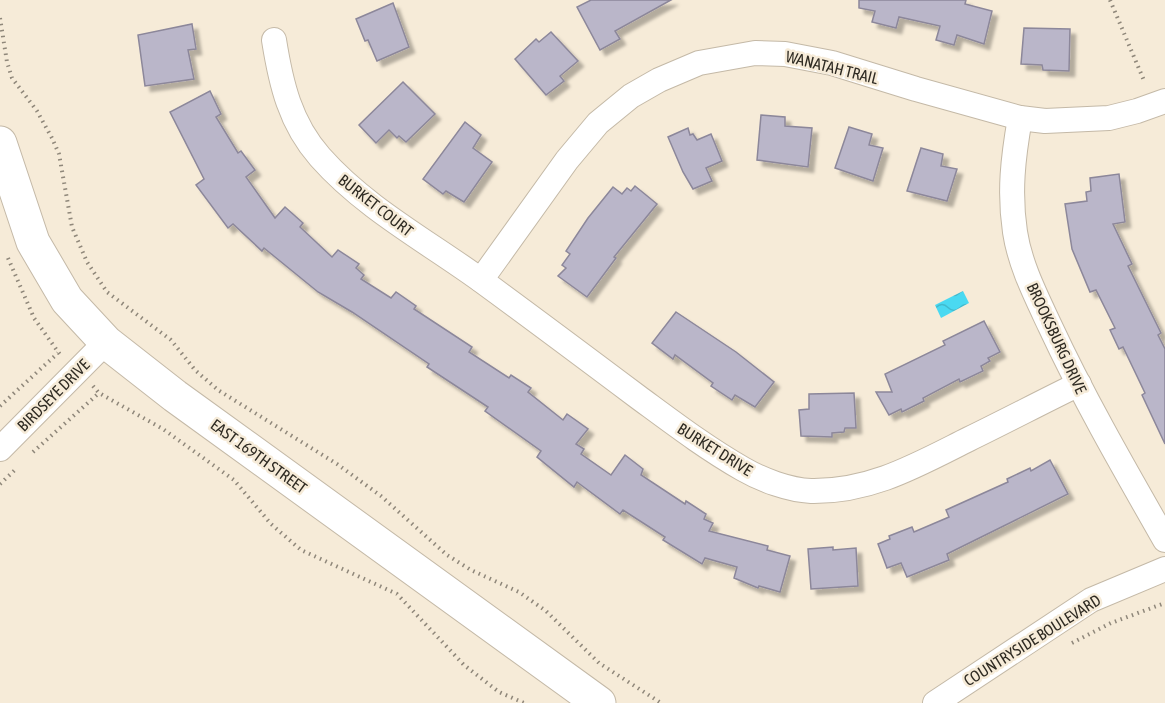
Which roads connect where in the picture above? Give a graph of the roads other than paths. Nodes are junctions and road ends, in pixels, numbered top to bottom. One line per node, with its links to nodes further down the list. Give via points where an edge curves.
1 (274, 40): 5 (street, BURKET COURT, via 287,104 319,156 351,189)
2 (1160, 103): 3 (street, WANATAH TRAIL, via 1109,118)
3 (1020, 118): 5 (street, WANATAH TRAIL, via 832,63 785,54 755,53 699,63 631,96 598,123); 7 (street, BROOKSBURG DRIVE, via 1012,166 1017,241 1032,286)
4 (0, 143): 6 (street, EAST 169TH STREET, via 33,242 67,300)
5 (481, 280): 7 (street, BURKET DRIVE, via 687,433 744,470 809,491 857,487 890,478)
6 (106, 342): 8 (street, BIRDSEYE DRIVE); 11 (street, EAST 169TH STREET)
7 (1079, 384): 9 (street, BROOKSBURG DRIVE)
8 (0, 449)
9 (1165, 540)
10 (1165, 568): 12 (street, COUNTRYSIDE BOULEVARD, via 1090,600)
11 (599, 703)
12 (935, 703)

